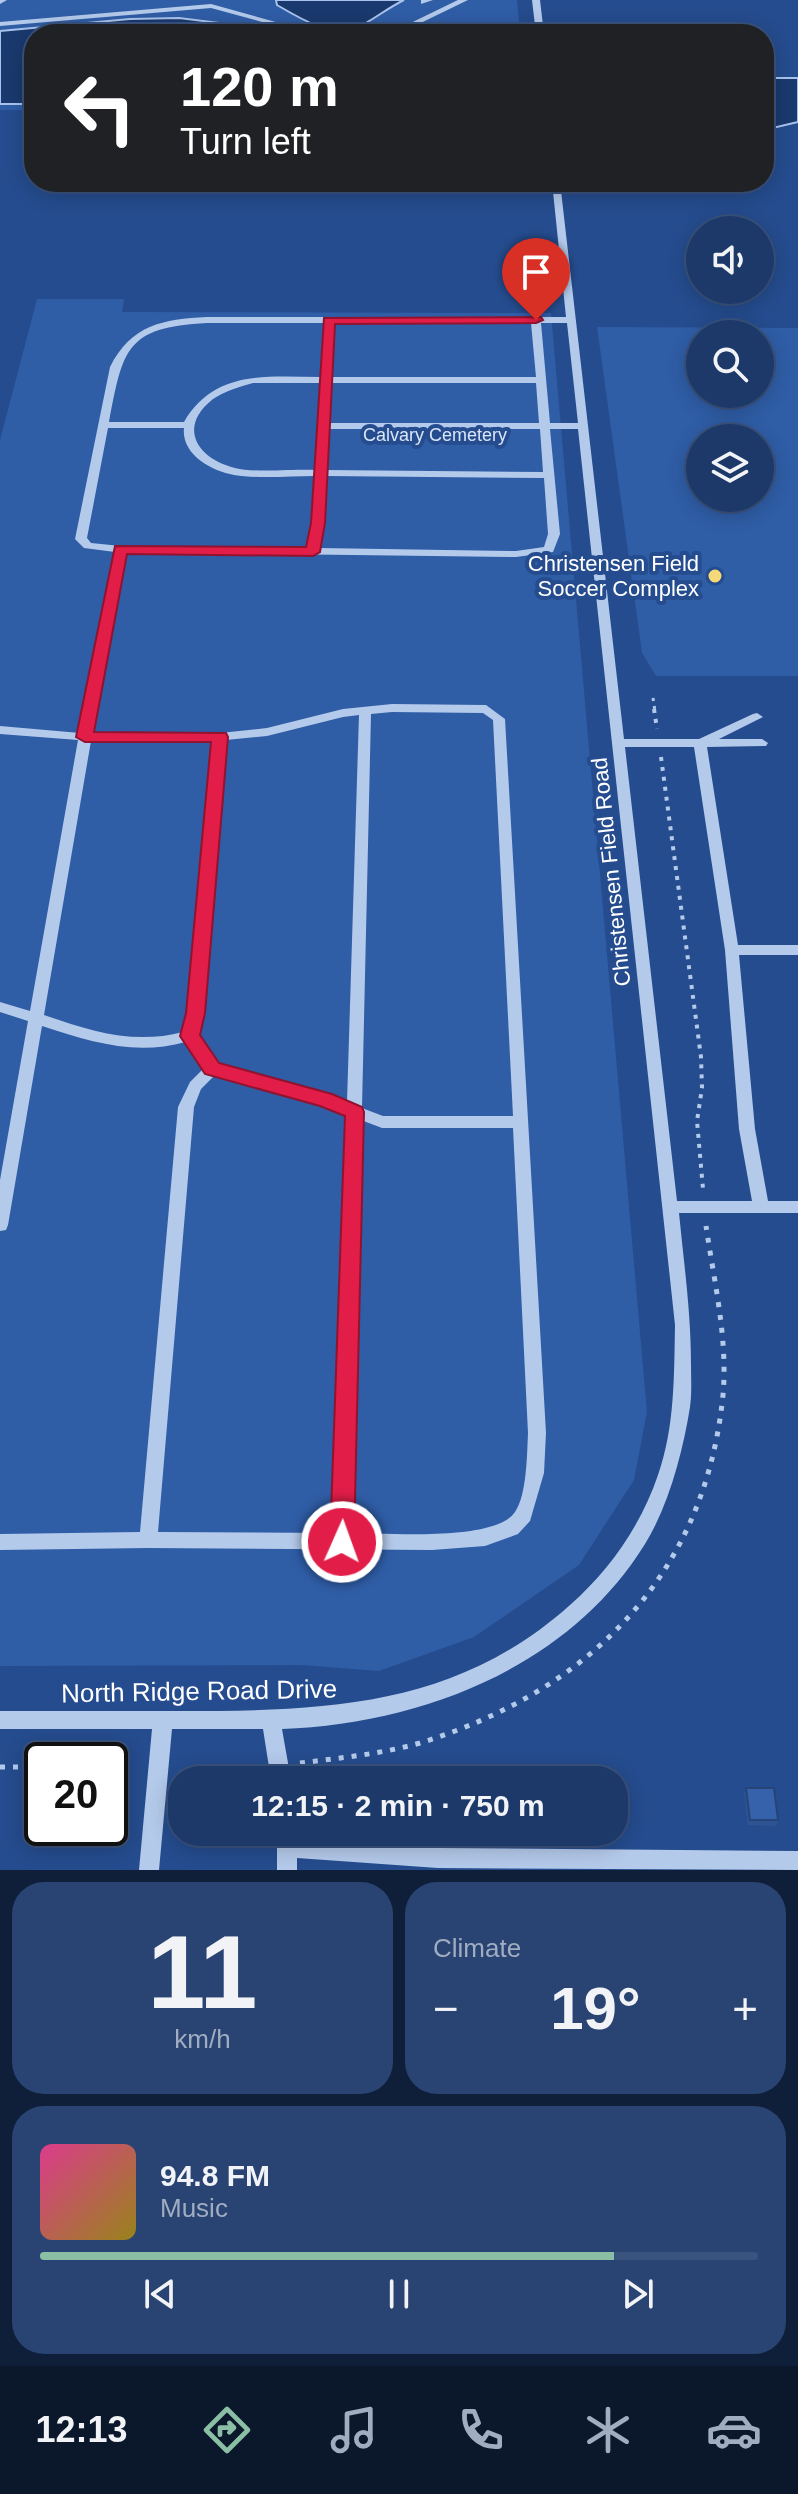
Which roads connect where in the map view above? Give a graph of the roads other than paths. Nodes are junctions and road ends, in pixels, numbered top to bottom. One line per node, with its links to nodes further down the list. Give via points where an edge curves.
1 (437, 0): 4 (street)
2 (464, 0): 4 (street)
3 (536, 0): 8 (street)
4 (452, 5): 7 (street)
5 (3, 22): 6 (street, via 211,6)
6 (278, 24)
7 (413, 24)
8 (539, 24)
9 (557, 192): 12 (street, Christensen Field Road)
10 (329, 320): 11 (street); 13 (street); 15 (street, via 201,320 145,331 118,358)
11 (536, 320): 12 (street); 14 (street)
12 (571, 320): 19 (street, Christensen Field Road)
13 (327, 379): 14 (street); 16 (street, via 232,384 200,402); 17 (street)
14 (541, 380): 18 (street)
15 (103, 425): 16 (street); 22 (street, via 81,539 88,546)
16 (188, 425): 20 (street, via 192,446 218,467 246,474)
17 (324, 426): 18 (street); 20 (street)
18 (545, 426): 19 (street); 21 (street)
19 (583, 426): 29 (street, Christensen Field Road)
20 (321, 474): 21 (street); 23 (street)
21 (549, 475): 23 (street, via 554,539 542,553)
22 (121, 549): 23 (street); 27 (street)
23 (313, 552)
24 (365, 710): 28 (street); 39 (street); 40 (street, via 486,709 499,719)
25 (757, 717): 30 (street)
26 (0, 730): 27 (street)
27 (85, 737): 28 (street); 34 (street)
28 (220, 737): 37 (street)
29 (619, 743): 30 (street); 41 (street, Christensen Field Road)
30 (700, 743): 31 (street); 32 (street)
31 (762, 743)
32 (732, 950): 33 (street); 42 (street, via 747,1129)
33 (798, 950)
34 (39, 997): 35 (street); 36 (street)
35 (4, 1008): 36 (street)
36 (36, 1019): 37 (street, via 130,1044 159,1045); 44 (street)
37 (190, 1036): 38 (street)
38 (212, 1069): 39 (street); 45 (street, via 195,1086 186,1107)
39 (355, 1112): 40 (street, via 382,1122); 47 (street)
40 (522, 1122): 47 (street, via 537,1433 535,1473 524,1515 512,1528 485,1538)
41 (671, 1207): 42 (street); 48 (street, Christensen Field Road, via 685,1396 666,1481)
42 (761, 1207): 43 (street)
43 (798, 1207)
44 (0, 1225)
45 (148, 1540): 46 (street); 47 (street)
46 (0, 1542)
47 (342, 1542)
48 (633, 1550): 51 (street, North Ridge Road Drive, via 590,1602 520,1655 485,1674 384,1708)
49 (0, 1720): 50 (street, North Ridge Road Drive)
50 (163, 1720): 51 (street, North Ridge Road Drive); 56 (street)
51 (271, 1720): 52 (street)
52 (279, 1766)
53 (287, 1846): 57 (street)
54 (337, 1846): 55 (street, via 438,1858)
55 (798, 1861)
56 (149, 1870)
57 (287, 1870)

